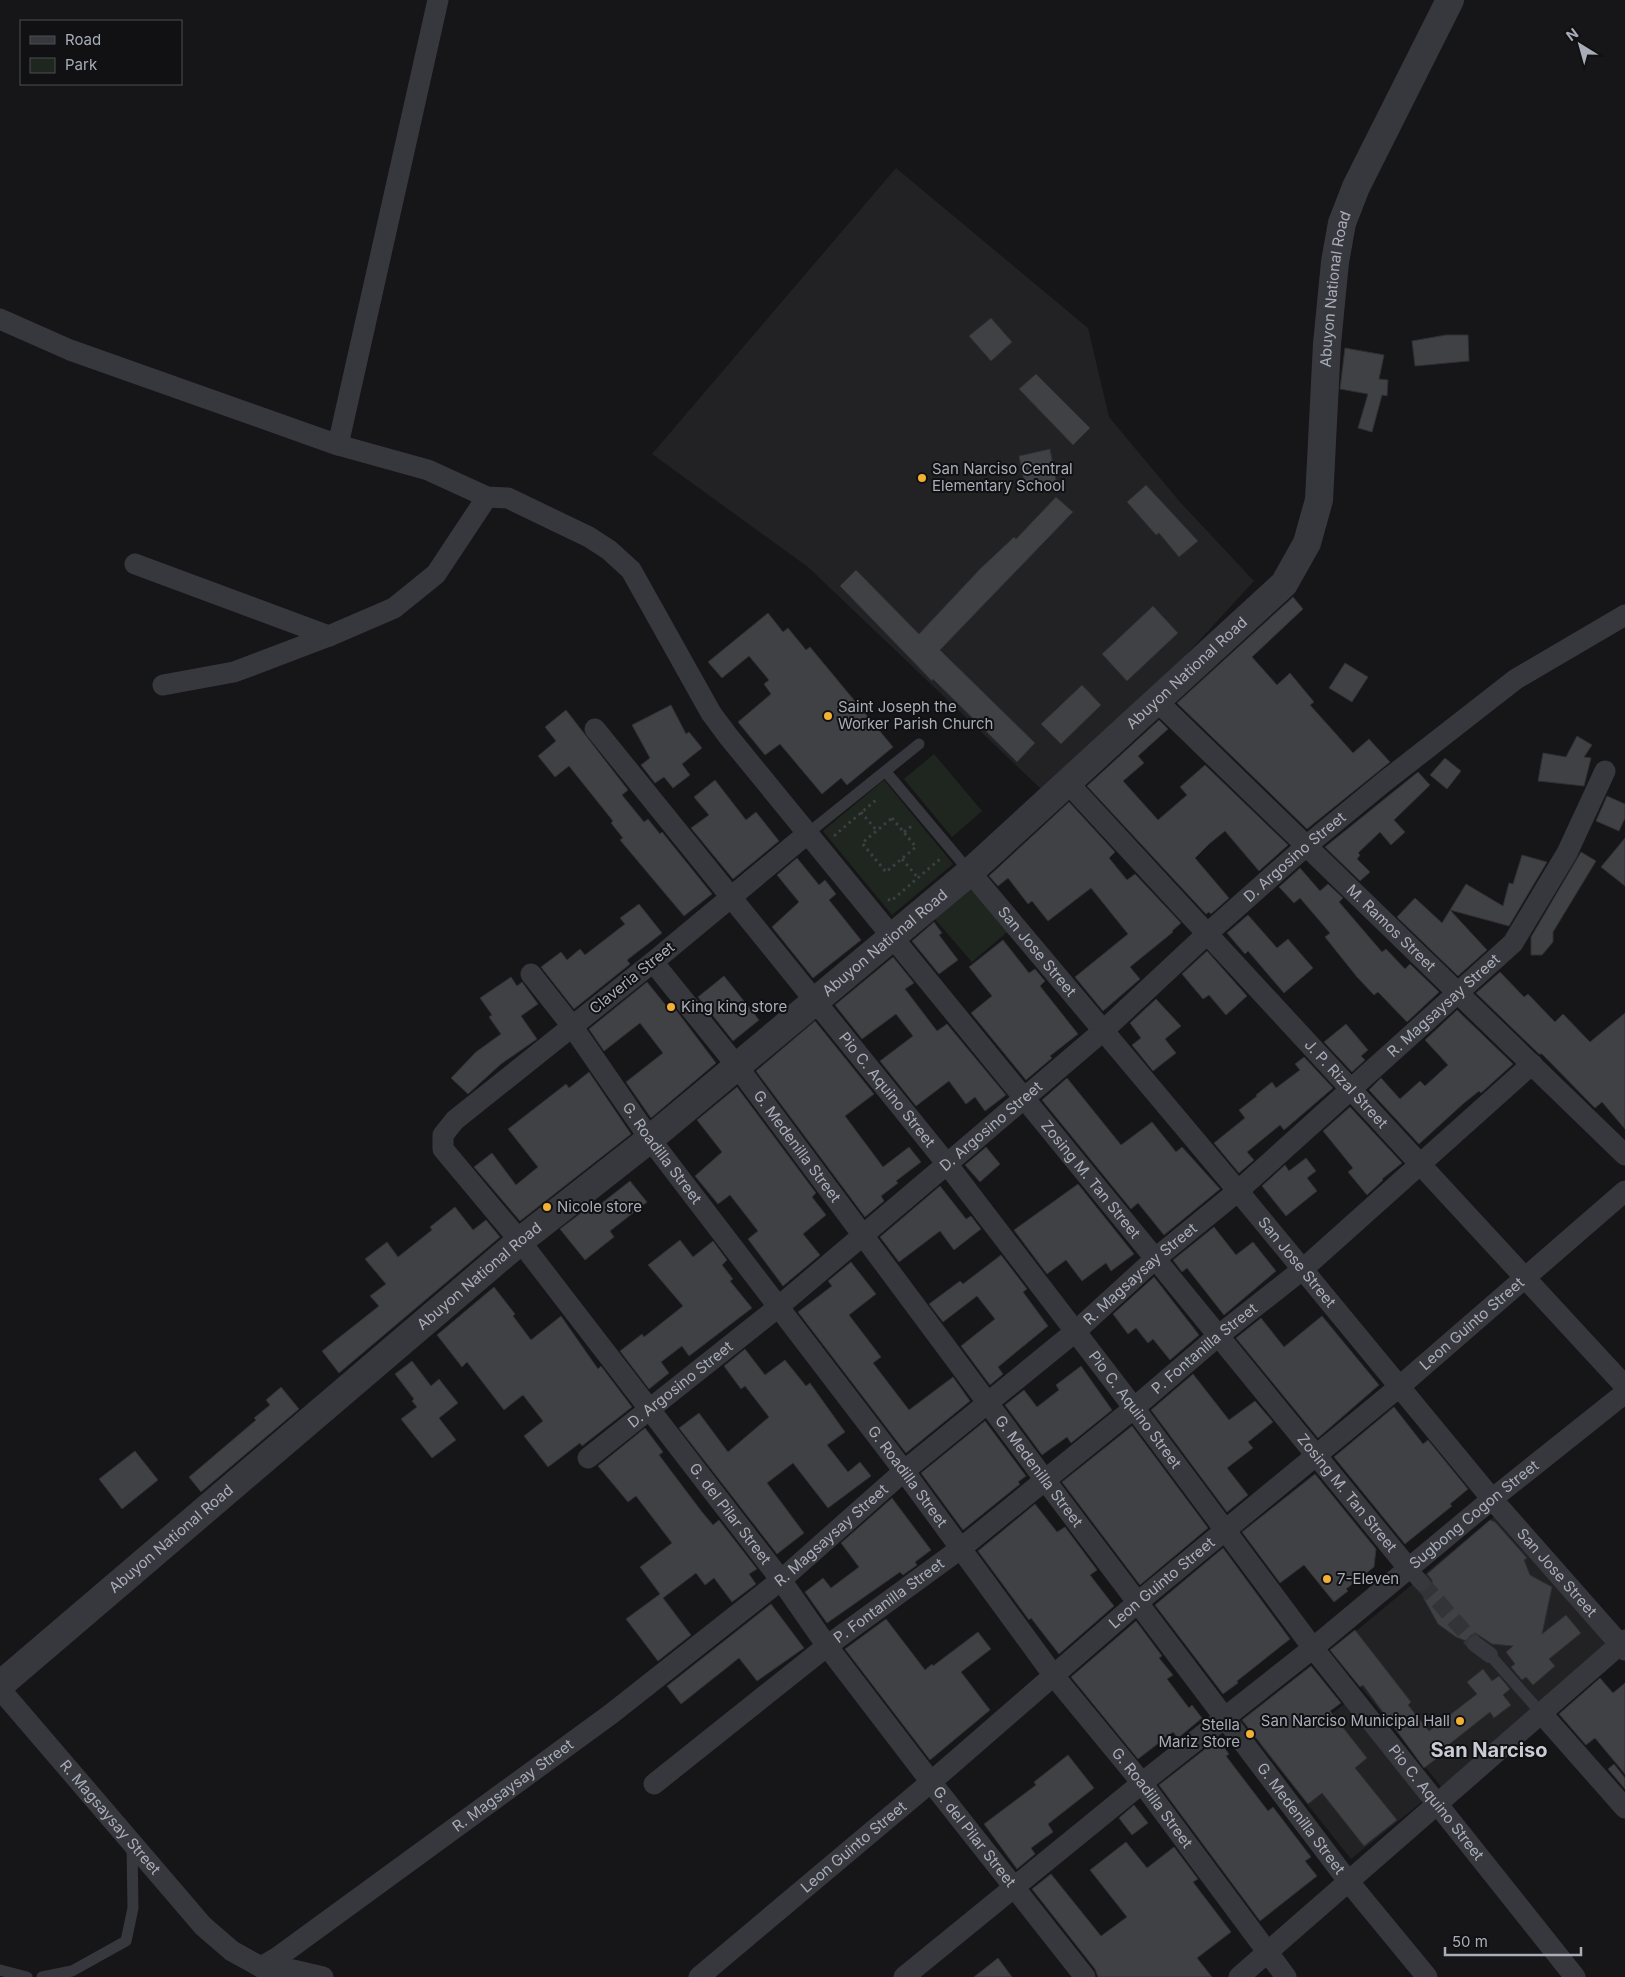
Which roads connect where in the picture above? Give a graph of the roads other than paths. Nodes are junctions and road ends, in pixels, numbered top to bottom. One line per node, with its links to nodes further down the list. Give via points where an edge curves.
1 (438, 0): 4 (street)
2 (1450, 0): 10 (street, Abuyon National Road, via 1356,187 1342,223 1327,344 1319,500 1307,543 1284,584)
3 (0, 319): 4 (street, Zosing M. Tan Street, via 70,350)
4 (338, 445): 5 (street, Zosing M. Tan Street, via 428,470)
5 (487, 497): 8 (street, via 436,574 394,608); 16 (street, Zosing M. Tan Street, via 508,498 589,537 631,570 711,713)
6 (135, 564): 8 (street)
7 (1625, 615): 17 (street, D. Argosino Street, via 1516,679)
8 (329, 636): 9 (street, via 234,672)
9 (163, 685)
10 (1157, 701): 15 (street, Abuyon National Road); 17 (street, M. Ramos Street)
11 (595, 729): 19 (street, Pio C. Aquino Street)
12 (920, 744): 14 (lane)
13 (1605, 771): 24 (street, R. Magsaysay Street, via 1567,853 1513,943)
14 (886, 772): 16 (lane); 18 (lane)
15 (1067, 782): 18 (street, Abuyon National Road); 20 (street, J. P. Rizal Street)
16 (807, 834): 19 (street, Claveria Street); 21 (street, Zosing M. Tan Street)
17 (1305, 846): 20 (street, D. Argosino Street); 24 (street, M. Ramos Street)
18 (970, 872): 21 (street, Abuyon National Road); 27 (street, San Jose Street)
19 (731, 896): 22 (street, Claveria Street); 25 (street, Pio C. Aquino Street)
20 (1208, 933): 27 (street, D. Argosino Street); 30 (street, J. P. Rizal Street)
21 (892, 938): 25 (street, Abuyon National Road); 31 (street, Zosing M. Tan Street)
22 (653, 962): 26 (street, Claveria Street); 29 (street, G. Medenilla Street)
23 (531, 974): 26 (street, G. Roadilla Street)
24 (1457, 994): 28 (street, M. Ramos Street); 30 (street, R. Magsaysay Street)
25 (814, 1002): 29 (street, Abuyon National Road); 35 (street, Pio C. Aquino Street)
26 (572, 1026): 32 (street, Claveria Street); 33 (street, G. Roadilla Street)
27 (1104, 1030): 31 (street, D. Argosino Street); 37 (street, San Jose Street)
28 (1532, 1064): 34 (street, M. Ramos Street); 36 (street, P. Fontanilla Street)
29 (737, 1066): 33 (street, Abuyon National Road); 39 (street, G. Medenilla Street)
30 (1351, 1089): 36 (street, J. P. Rizal Street); 37 (street, R. Magsaysay Street)
31 (1023, 1098): 35 (street, D. Argosino Street); 41 (street, Zosing M. Tan Street)
32 (455, 1120): 40 (street, G. del Pilar Street, via 443,1135 443,1149)
33 (650, 1139): 40 (street, Abuyon National Road); 44 (street, G. Roadilla Street)
34 (1625, 1155)
35 (947, 1164): 39 (street, D. Argosino Street); 45 (street, Pio C. Aquino Street)
36 (1419, 1164): 42 (street, P. Fontanilla Street); 43 (street, J. P. Rizal Street)
37 (1238, 1190): 41 (street, R. Magsaysay Street); 42 (street, San Jose Street)
38 (1625, 1191): 43 (street, Leon Guinto Street)
39 (862, 1236): 44 (street, D. Argosino Street); 50 (street, G. Medenilla Street)
40 (520, 1241): 52 (street, G. del Pilar Street); 69 (street, Abuyon National Road)
41 (1156, 1258): 45 (street, R. Magsaysay Street); 46 (street, Zosing M. Tan Street)
42 (1303, 1269): 46 (street, P. Fontanilla Street); 48 (street, San Jose Street)
43 (1526, 1278): 47 (street, J. P. Rizal Street); 48 (street, Leon Guinto Street)
44 (777, 1308): 52 (street, D. Argosino Street); 55 (street, G. Roadilla Street)
45 (1076, 1331): 50 (street, R. Magsaysay Street); 51 (street, Pio C. Aquino Street)
46 (1218, 1336): 51 (street, P. Fontanilla Street); 53 (street, Zosing M. Tan Street)
47 (1625, 1386)
48 (1399, 1387): 53 (street, Leon Guinto Street); 57 (street, San Jose Street)
49 (1625, 1394): 57 (street, Sugbong Cogon Street)
50 (988, 1403): 55 (street, R. Magsaysay Street); 56 (street, G. Medenilla Street)
51 (1134, 1408): 56 (street, P. Fontanilla Street); 58 (street, Pio C. Aquino Street)
52 (650, 1409): 54 (street, D. Argosino Street); 61 (street, G. del Pilar Street)
53 (1316, 1457): 58 (street, Leon Guinto Street); 60 (street, Zosing M. Tan Street)
54 (588, 1458)
55 (904, 1471): 59 (street, G. Roadilla Street); 61 (street, R. Magsaysay Street)
56 (1045, 1480): 59 (street, P. Fontanilla Street); 62 (street, G. Medenilla Street)
57 (1492, 1499): 60 (street, Sugbong Cogon Street); 64 (street, San Jose Street)
58 (1225, 1531): 62 (street, Leon Guinto Street); 66 (street, Pio C. Aquino Street)
59 (960, 1550): 65 (street, P. Fontanilla Street); 68 (street, G. Roadilla Street)
60 (1416, 1576): 66 (street, Sugbong Cogon Street)
61 (781, 1580): 65 (street, G. del Pilar Street); 82 (street, R. Magsaysay Street, via 611,1714)
62 (1137, 1603): 68 (street, Leon Guinto Street); 72 (street, G. Medenilla Street)
63 (1475, 1644): 67 (street)
64 (1623, 1645): 71 (street)
65 (828, 1646): 73 (street, G. del Pilar Street); 75 (street, P. Fontanilla Street)
66 (1313, 1648): 72 (street, Sugbong Cogon Street); 76 (street, Pio C. Aquino Street)
67 (1490, 1655): 71 (lane)
68 (1054, 1676): 73 (street, Leon Guinto Street); 74 (street, G. Roadilla Street)
69 (0, 1685)
70 (0, 1689): 78 (street, R. Magsaysay Street)
71 (1542, 1714): 76 (street); 77 (street)
72 (1225, 1717): 74 (street, Sugbong Cogon Street); 79 (street, G. Medenilla Street)
73 (931, 1782): 80 (street, G. del Pilar Street); 87 (street, Leon Guinto Street)
74 (1142, 1783): 80 (street, Sugbong Cogon Street); 81 (street, G. Roadilla Street)
75 (654, 1784)
76 (1438, 1804): 79 (street); 93 (street, Pio C. Aquino Street)
77 (1625, 1808)
78 (132, 1845): 82 (street, R. Magsaysay Street, via 203,1926 232,1951); 85 (lane, via 133,1908 126,1941 72,1971)
79 (1348, 1881): 81 (street); 92 (street, G. Medenilla Street)
80 (1014, 1888): 88 (street, Sugbong Cogon Street); 89 (street, G. del Pilar Street)
81 (1267, 1951): 90 (street); 91 (street, G. Roadilla Street)
82 (261, 1967): 86 (street)
83 (0, 1970): 84 (lane)
84 (27, 1977)
85 (42, 1977)
86 (323, 1977)
87 (699, 1977)
88 (904, 1977)
89 (1085, 1977)
90 (1239, 1977)
91 (1286, 1977)
92 (1427, 1977)
93 (1575, 1977)

